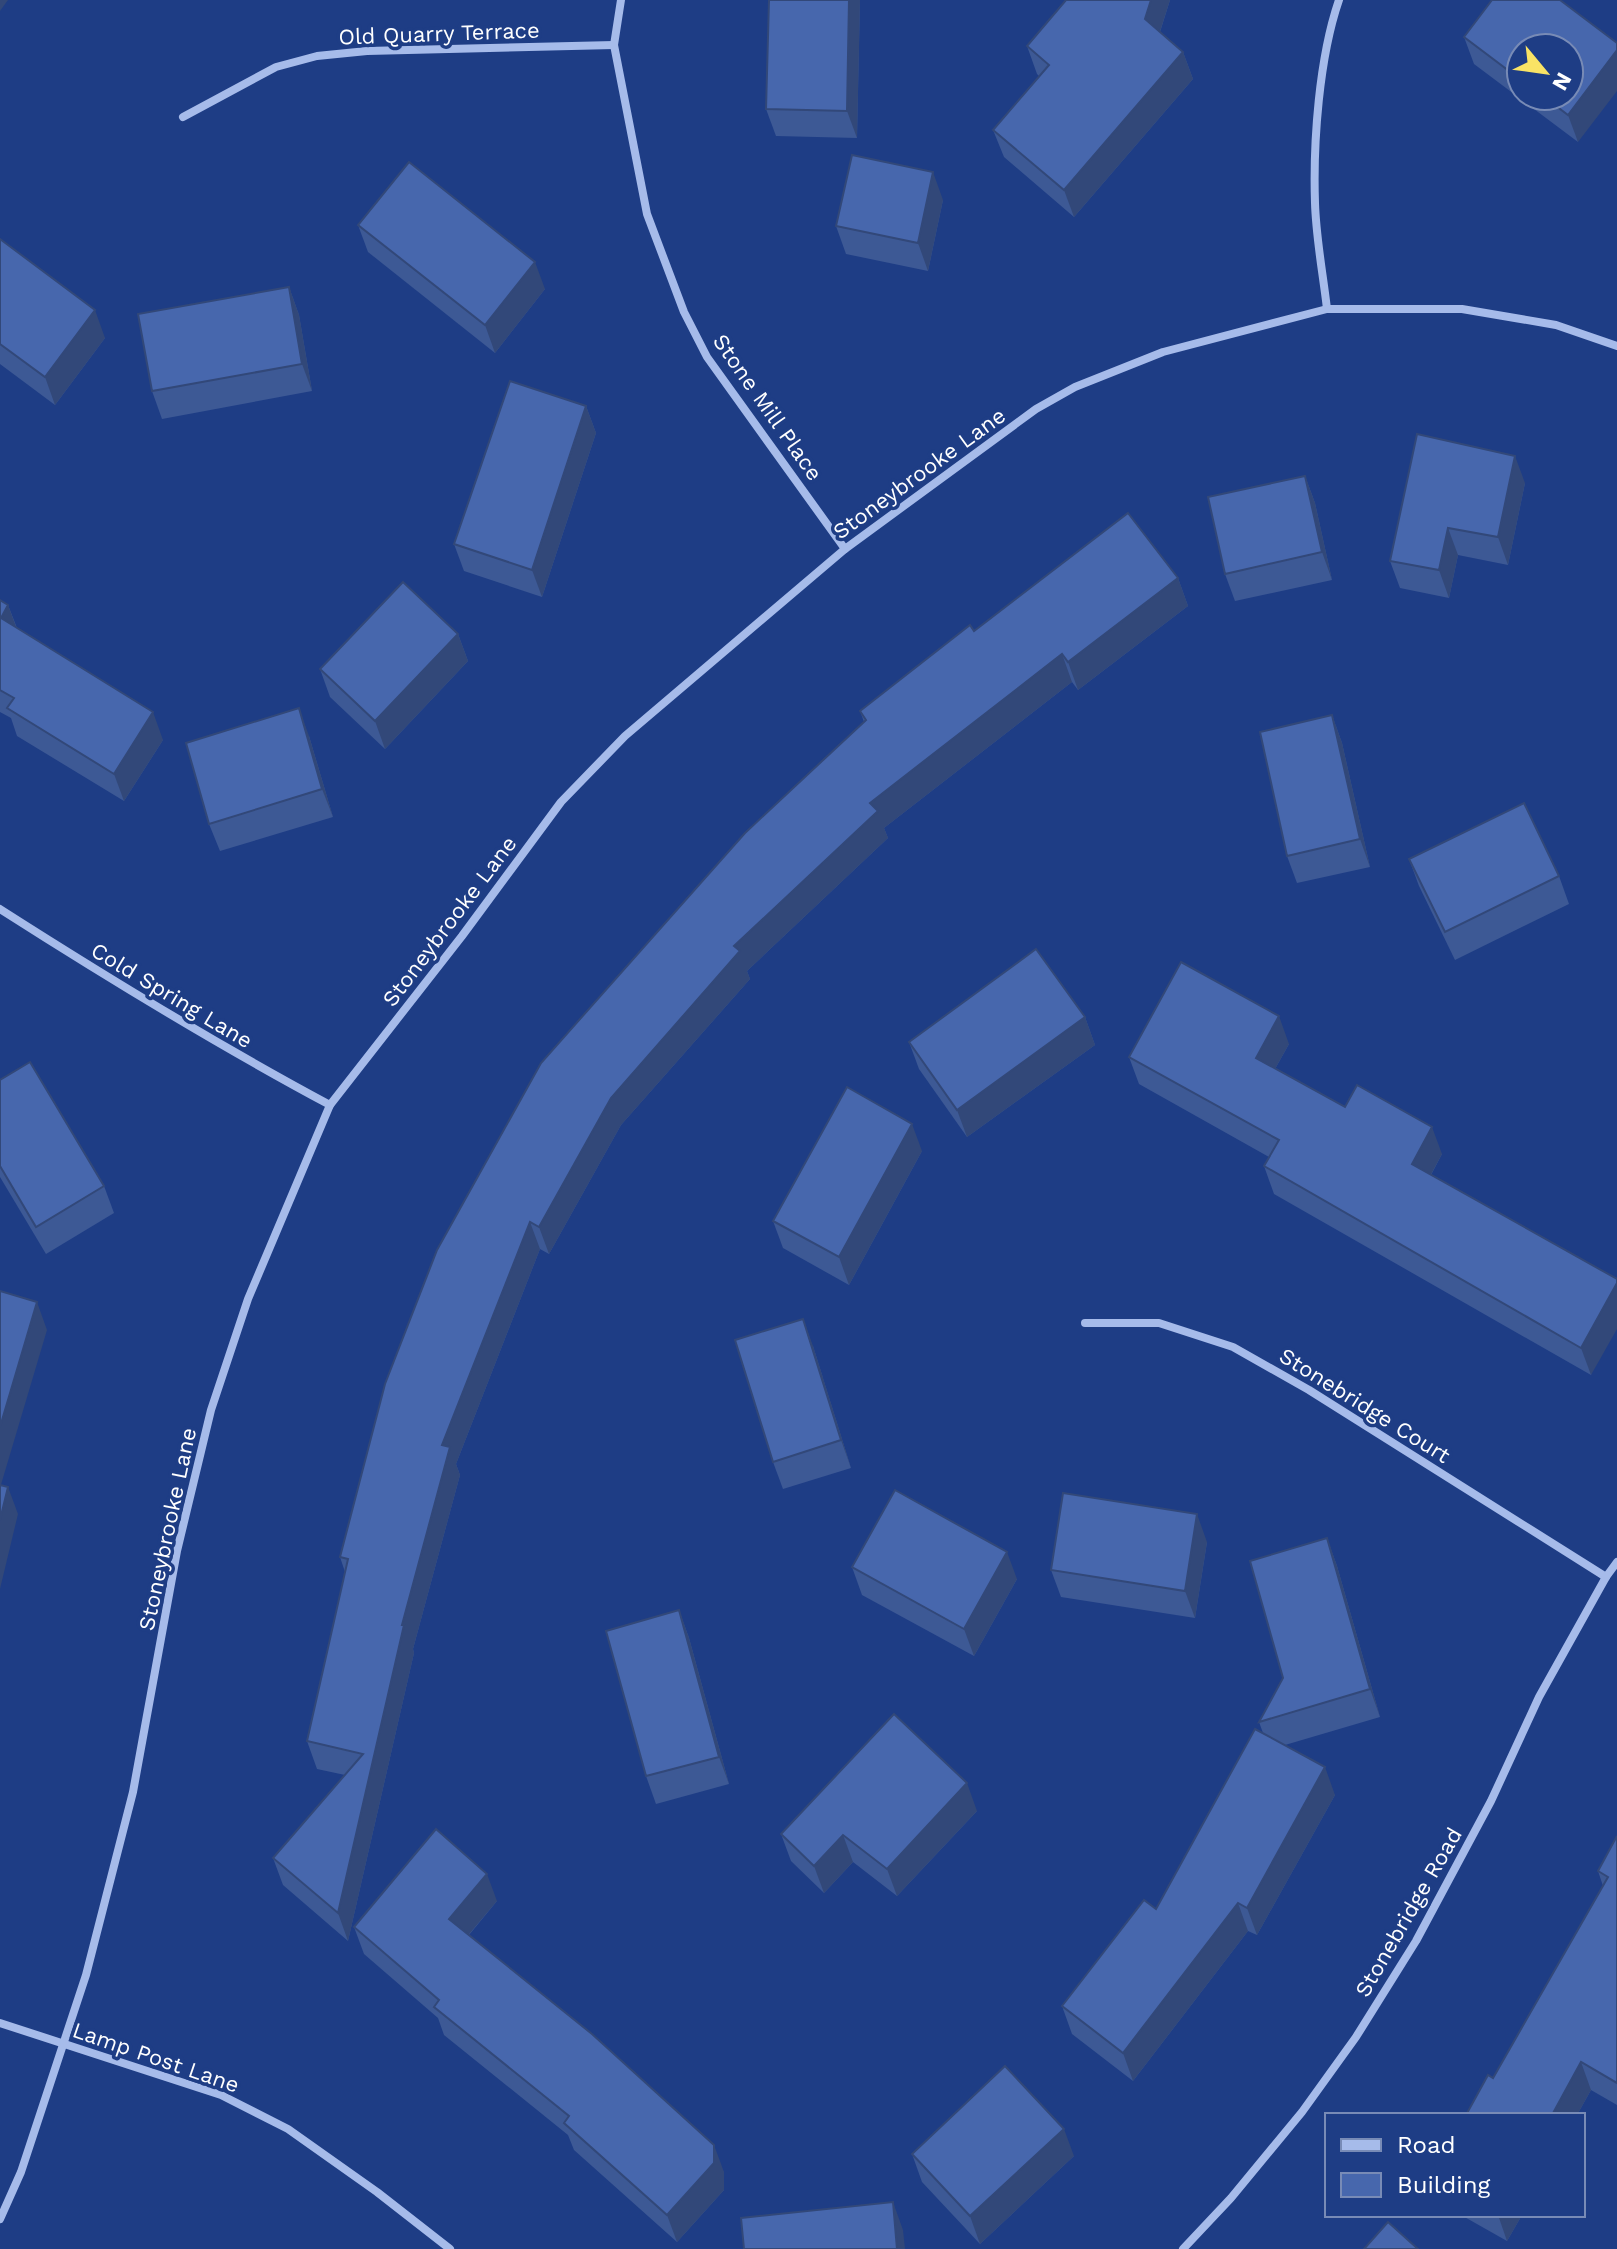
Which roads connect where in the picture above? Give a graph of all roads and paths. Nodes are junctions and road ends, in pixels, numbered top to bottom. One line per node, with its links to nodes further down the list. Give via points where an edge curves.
1 (621, 0): 3 (street, Stone Mill Place)
2 (1339, 0): 5 (street, via 1323,72 1315,153)
3 (614, 45): 4 (street, Old Quarry Terrace, via 317,56 276,67); 7 (street, Stone Mill Place, via 647,214 684,312 707,357)
4 (183, 117)
5 (1327, 309): 6 (street, Stoneybrooke Lane, via 1462,309 1556,325); 7 (street, Stoneybrooke Lane, via 1163,352 1075,387 1036,409)
6 (1617, 346)
7 (845, 549): 9 (street, Stoneybrooke Lane, via 625,736 561,802)
8 (0, 909): 9 (street, Cold Spring Lane, via 220,1046)
9 (330, 1105): 14 (street, Stoneybrooke Lane, via 248,1299 211,1410 177,1551 133,1792)
10 (1085, 1323): 12 (street, Stonebridge Court, via 1159,1323 1233,1347)
11 (1617, 1562): 12 (street, Stonebridge Road)
12 (1606, 1577): 17 (street, Stonebridge Road, via 1416,1941 1364,2025 1302,2112)
13 (0, 2023): 14 (street, Lamp Post Lane)
14 (63, 2044): 15 (street, Stoneybrooke Lane); 16 (street, Lamp Post Lane, via 221,2095 288,2129)
15 (0, 2219)
16 (450, 2249)
17 (1183, 2249)

